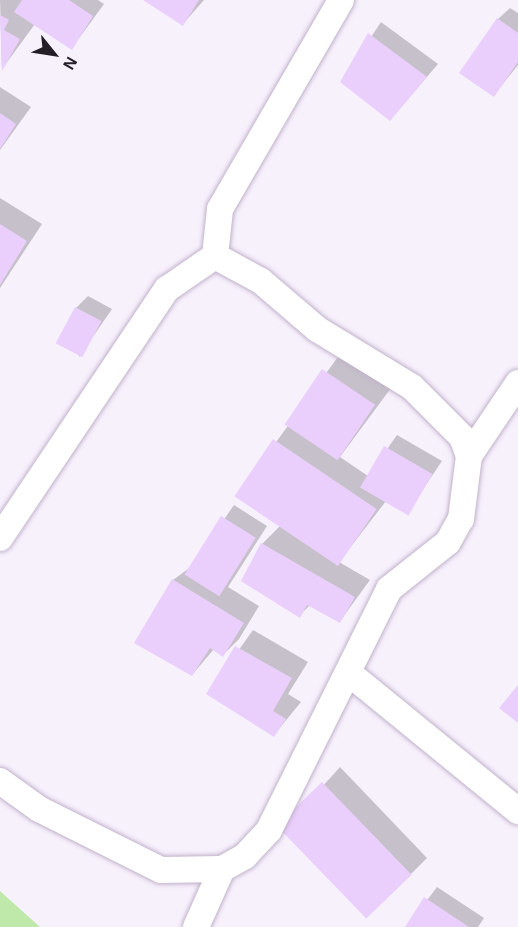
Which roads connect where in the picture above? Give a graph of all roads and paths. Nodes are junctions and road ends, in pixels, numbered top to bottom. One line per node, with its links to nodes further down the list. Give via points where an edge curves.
1 (332, 6): 2 (street, via 220,209)
2 (215, 256): 4 (street, via 261,281 317,329 412,387 462,437); 5 (street, via 167,289)
3 (518, 383): 4 (street)
4 (470, 456): 6 (street, via 460,519 452,534 389,589)
5 (0, 538)
6 (350, 675): 8 (street); 9 (street, via 309,742 269,830 245,856)
7 (0, 781): 9 (street, via 39,809 161,870)
8 (518, 811)
9 (222, 869): 10 (street)
10 (196, 927)

